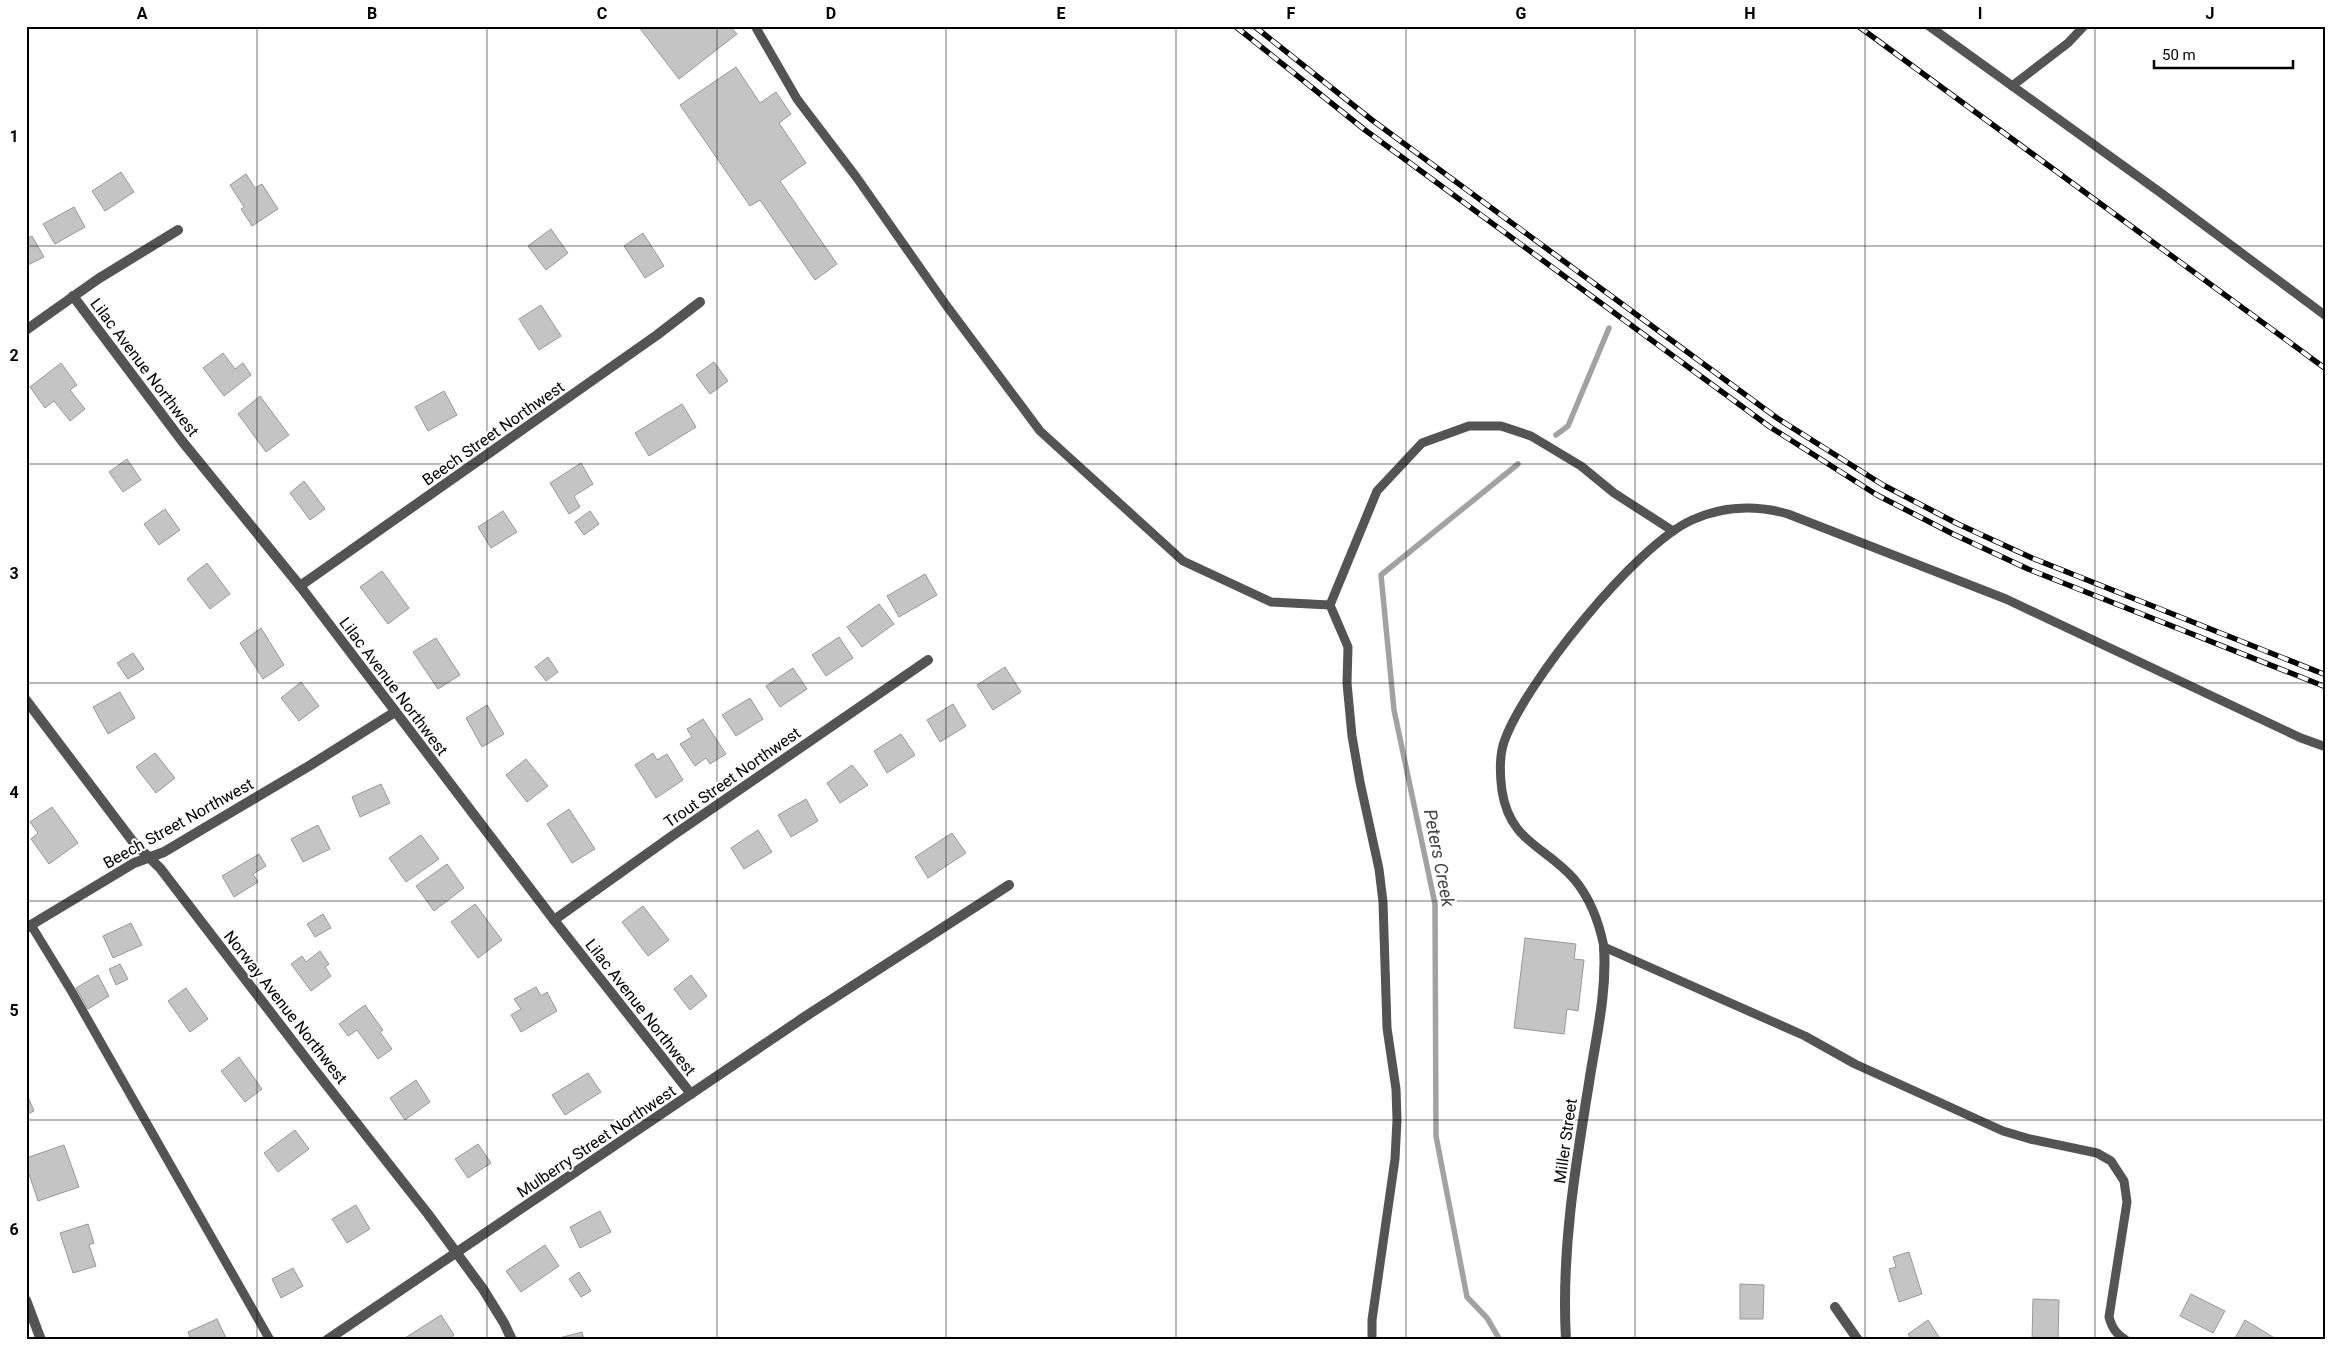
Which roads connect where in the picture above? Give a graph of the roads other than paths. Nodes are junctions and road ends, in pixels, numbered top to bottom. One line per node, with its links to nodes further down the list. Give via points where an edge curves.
1 (756, 26): 12 (lane, via 797,99 1040,431 1183,561 1271,602)
2 (1929, 26): 4 (lane)
3 (2084, 26): 4 (lane, via 2068,43)
4 (2012, 86): 8 (lane)
5 (178, 230): 6 (street)
6 (73, 296): 9 (street); 11 (street, Lilac Avenue Northwest, via 182,440)
7 (700, 302): 11 (street, Beech Street Northwest)
8 (2326, 316)
9 (26, 330)
10 (1673, 531): 12 (lane, via 1614,493 1581,466 1531,436 1501,426 1469,426 1422,443 1377,491); 16 (lane, via 1692,520 1732,508 1756,508 1788,514 2006,599); 21 (lane, via 1613,587 1544,669 1504,743 1500,770 1509,816 1524,837 1574,880 1599,922)
11 (300, 586): 15 (street, Lilac Avenue Northwest)
12 (1330, 605): 30 (lane, via 1348,647 1347,683 1352,736 1379,869 1387,1028 1398,1120)
13 (928, 660): 19 (street, Trout Street Northwest)
14 (26, 700): 17 (street, Norway Avenue Northwest)
15 (395, 712): 17 (street, Beech Street Northwest, via 164,852); 19 (street, Lilac Avenue Northwest)
16 (2326, 747)
17 (148, 857): 20 (street, Beech Street Northwest); 23 (street, Norway Avenue Northwest, via 160,868)
18 (1009, 885): 22 (street, Mulberry Street Northwest)
19 (554, 920): 22 (street, Lilac Avenue Northwest)
20 (29, 927): 27 (lane, via 72,992)
21 (1604, 947): 31 (street, Miller Street, via 1605,990 1570,1205 1564,1298); 33 (lane, via 1805,1036 1855,1064 2004,1131 2097,1153 2111,1161 2124,1181 2127,1202 2109,1317 2112,1327)
22 (691, 1094): 23 (street, Mulberry Street Northwest)
23 (456, 1253): 28 (street, Mulberry Street Northwest); 29 (street, Norway Avenue Northwest, via 483,1290)
24 (26, 1300): 26 (street)
25 (1835, 1307): 32 (street)
26 (41, 1340)
27 (270, 1340)
28 (327, 1340)
29 (512, 1340)
30 (1372, 1340)
31 (1566, 1340)
32 (1858, 1340)
33 (2126, 1340)

